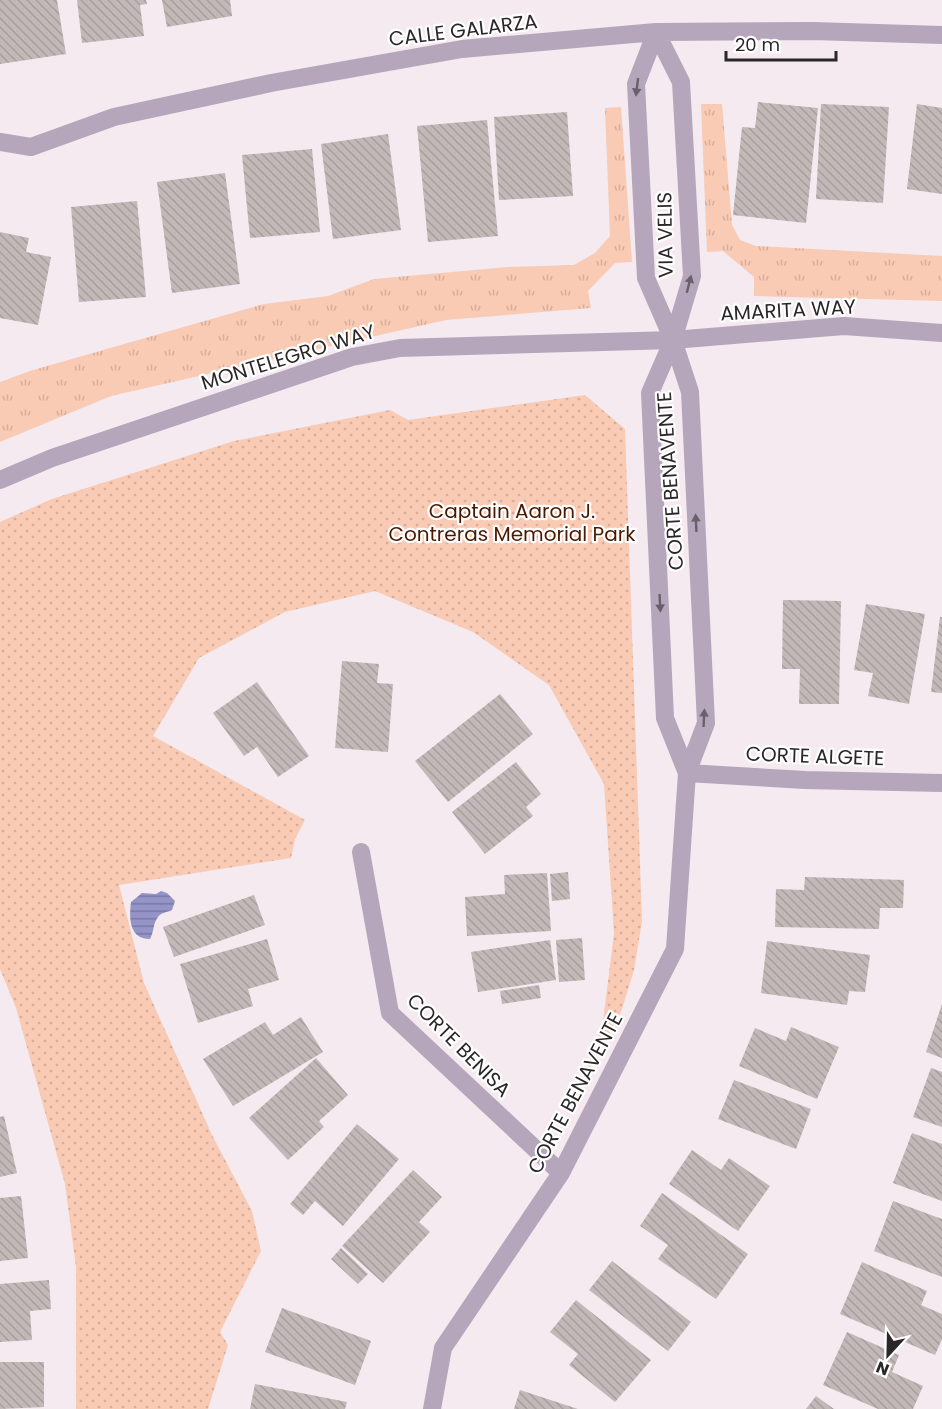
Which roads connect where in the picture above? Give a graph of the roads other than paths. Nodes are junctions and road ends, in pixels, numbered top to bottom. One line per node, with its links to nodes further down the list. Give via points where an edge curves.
1 (656, 32): 2 (street, CALLE GALARZA); 3 (street, CALLE GALARZA, via 462,49 271,83 114,117 31,147); 5 (street, VIA VELIS, one-way to 1, via 692,276 681,82); 5 (street, VIA VELIS, one-way to 5, via 636,84 645,271)
2 (942, 35)
3 (0, 142)
4 (942, 333): 5 (street, AMARITA WAY, via 844,326)
5 (673, 340): 6 (street, MONTELEGRO WAY, via 400,348 352,357 52,458); 7 (street, CORTE BENAVENTE, one-way to 5, via 706,723 690,395); 7 (street, CORTE BENAVENTE, one-way to 7, via 650,393 665,718)
6 (0, 480)
7 (687, 773): 8 (street, CORTE ALGETE); 10 (street, CORTE BENAVENTE, via 675,950)
8 (942, 783)
9 (361, 852): 10 (street, CORTE BENISA, via 390,1013)
10 (561, 1173): 11 (street, CORTE BENAVENTE, via 443,1348)
11 (432, 1409)

